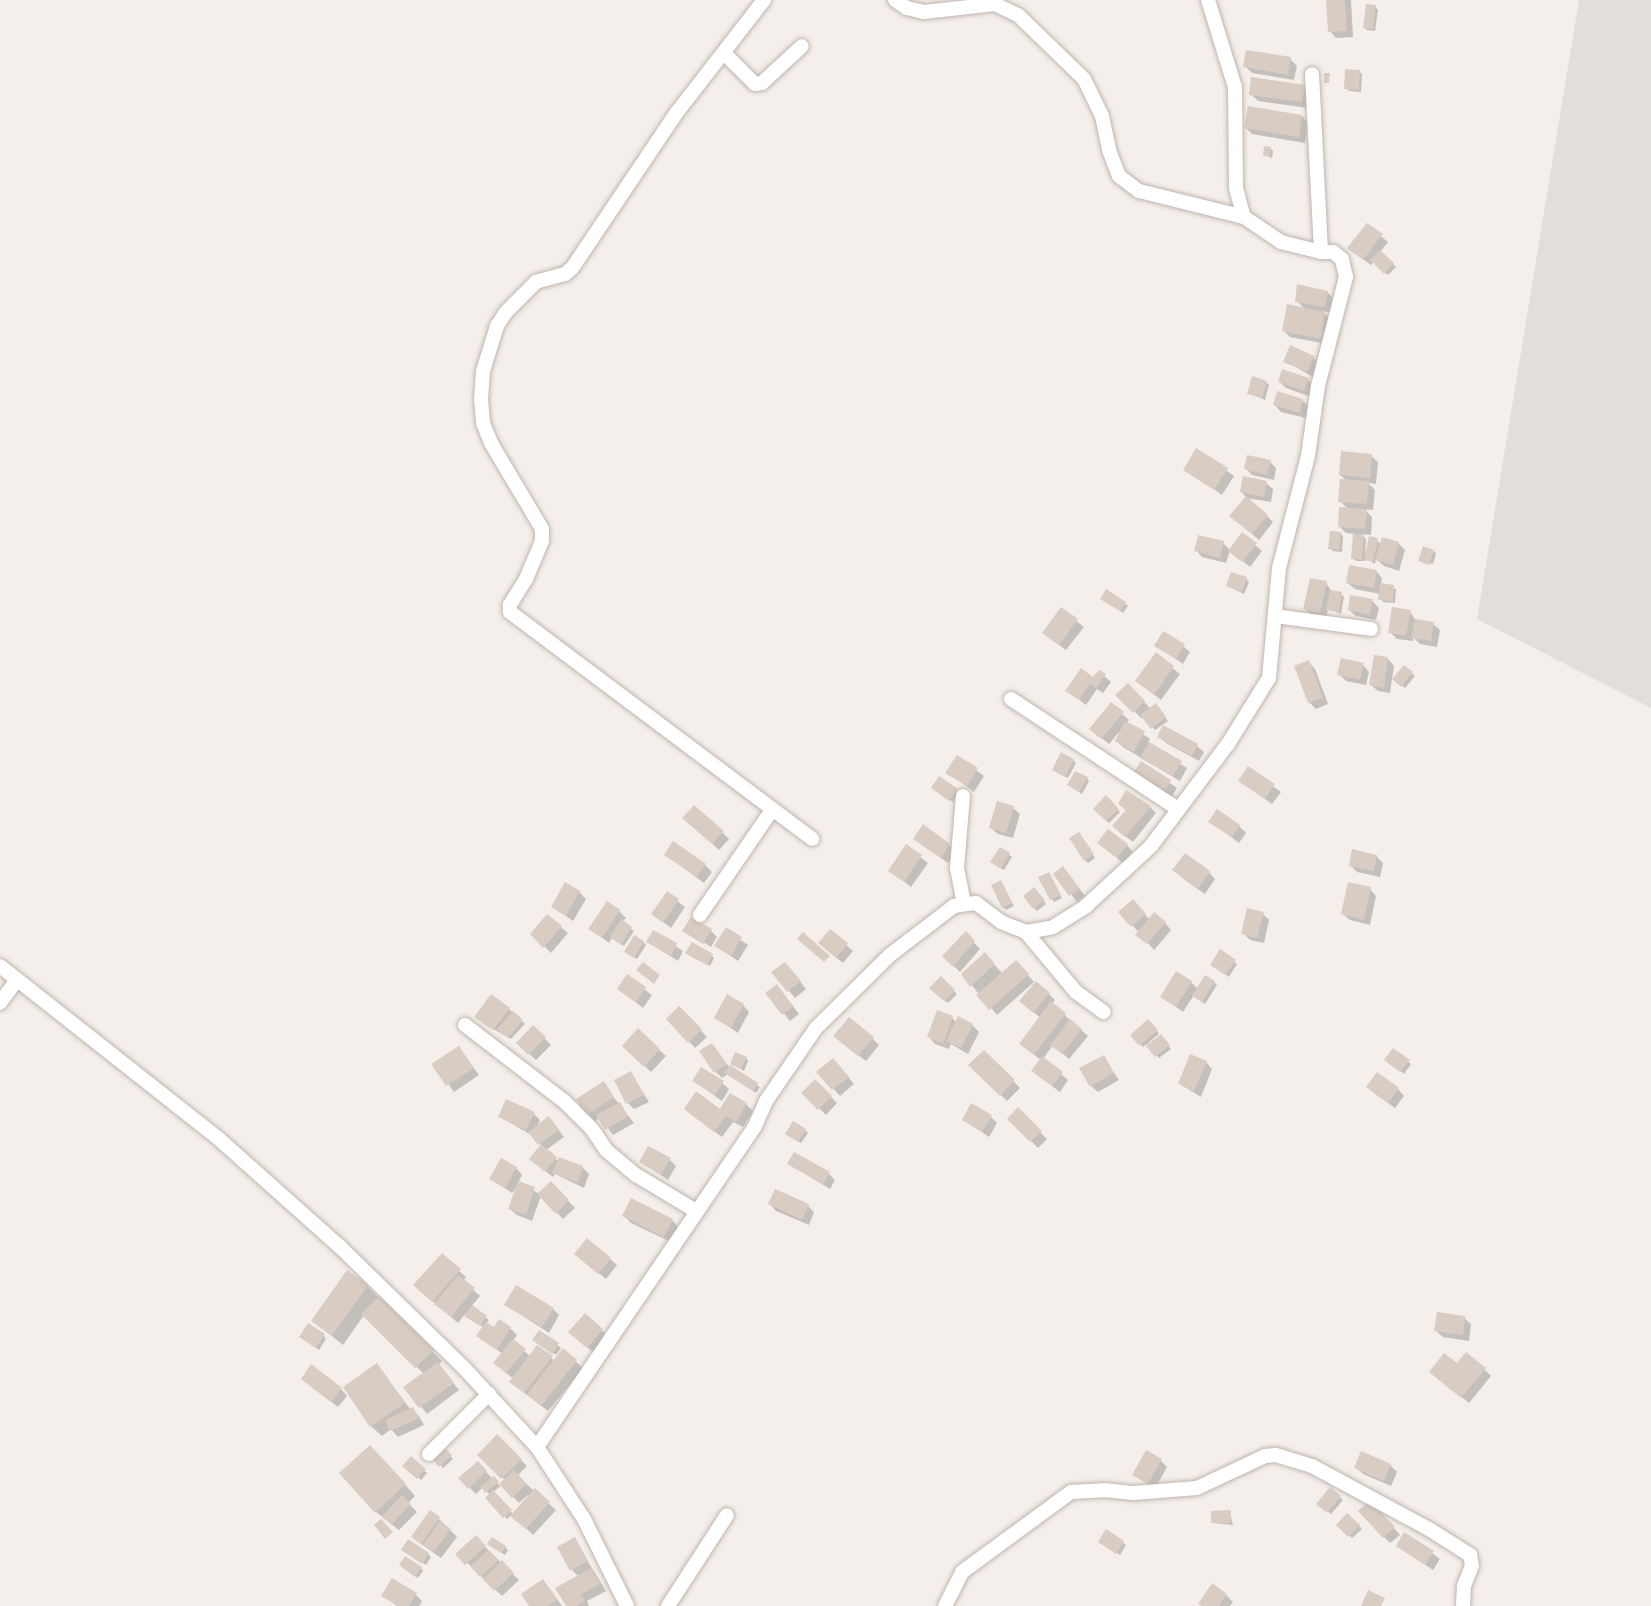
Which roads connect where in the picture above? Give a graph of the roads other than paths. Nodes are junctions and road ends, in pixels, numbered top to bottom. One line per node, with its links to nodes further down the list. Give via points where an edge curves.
1 (764, 0): 5 (street)
2 (895, 0): 7 (street, via 924,12 995,4 1018,15 1084,79 1102,116 1119,176 1139,191)
3 (1208, 0): 7 (street, via 1235,87 1236,188)
4 (802, 46): 5 (street, via 762,83 755,84)
5 (724, 53): 14 (street, via 677,112 572,268 536,282 503,317 483,371 481,399 491,443 542,529 542,541 510,612)
6 (1312, 74): 8 (street)
7 (1244, 218): 8 (street, via 1281,242)
8 (1321, 252): 9 (street, via 1334,252 1342,259 1346,277 1279,568)
9 (1275, 615): 10 (street); 13 (street, via 1269,678 1228,744)
10 (1371, 629)
11 (1011, 699): 13 (street)
12 (963, 796): 16 (street, via 957,868)
13 (1178, 809): 18 (street, via 1151,846 1086,906 1053,927)
14 (772, 810): 15 (street); 17 (street)
15 (812, 839)
16 (964, 903): 18 (street, via 976,904); 24 (street, via 915,933 816,1028)
17 (700, 915)
18 (1026, 932): 22 (street, via 1076,992)
19 (0, 966): 20 (street)
20 (17, 980): 21 (street); 25 (street, via 280,1192)
21 (0, 1003)
22 (1104, 1012)
23 (465, 1025): 24 (street, via 565,1102 606,1150 636,1175)
24 (696, 1211): 26 (street)
25 (488, 1394): 26 (street); 27 (street)
26 (537, 1447): 29 (street, via 584,1518)
27 (429, 1454)
28 (727, 1515): 30 (street)
29 (627, 1606)
30 (668, 1606)
31 (945, 1606): 32 (street, via 962,1572 1071,1492 1197,1488 1276,1455 1312,1466 1470,1555 1472,1566)
32 (1462, 1606)

